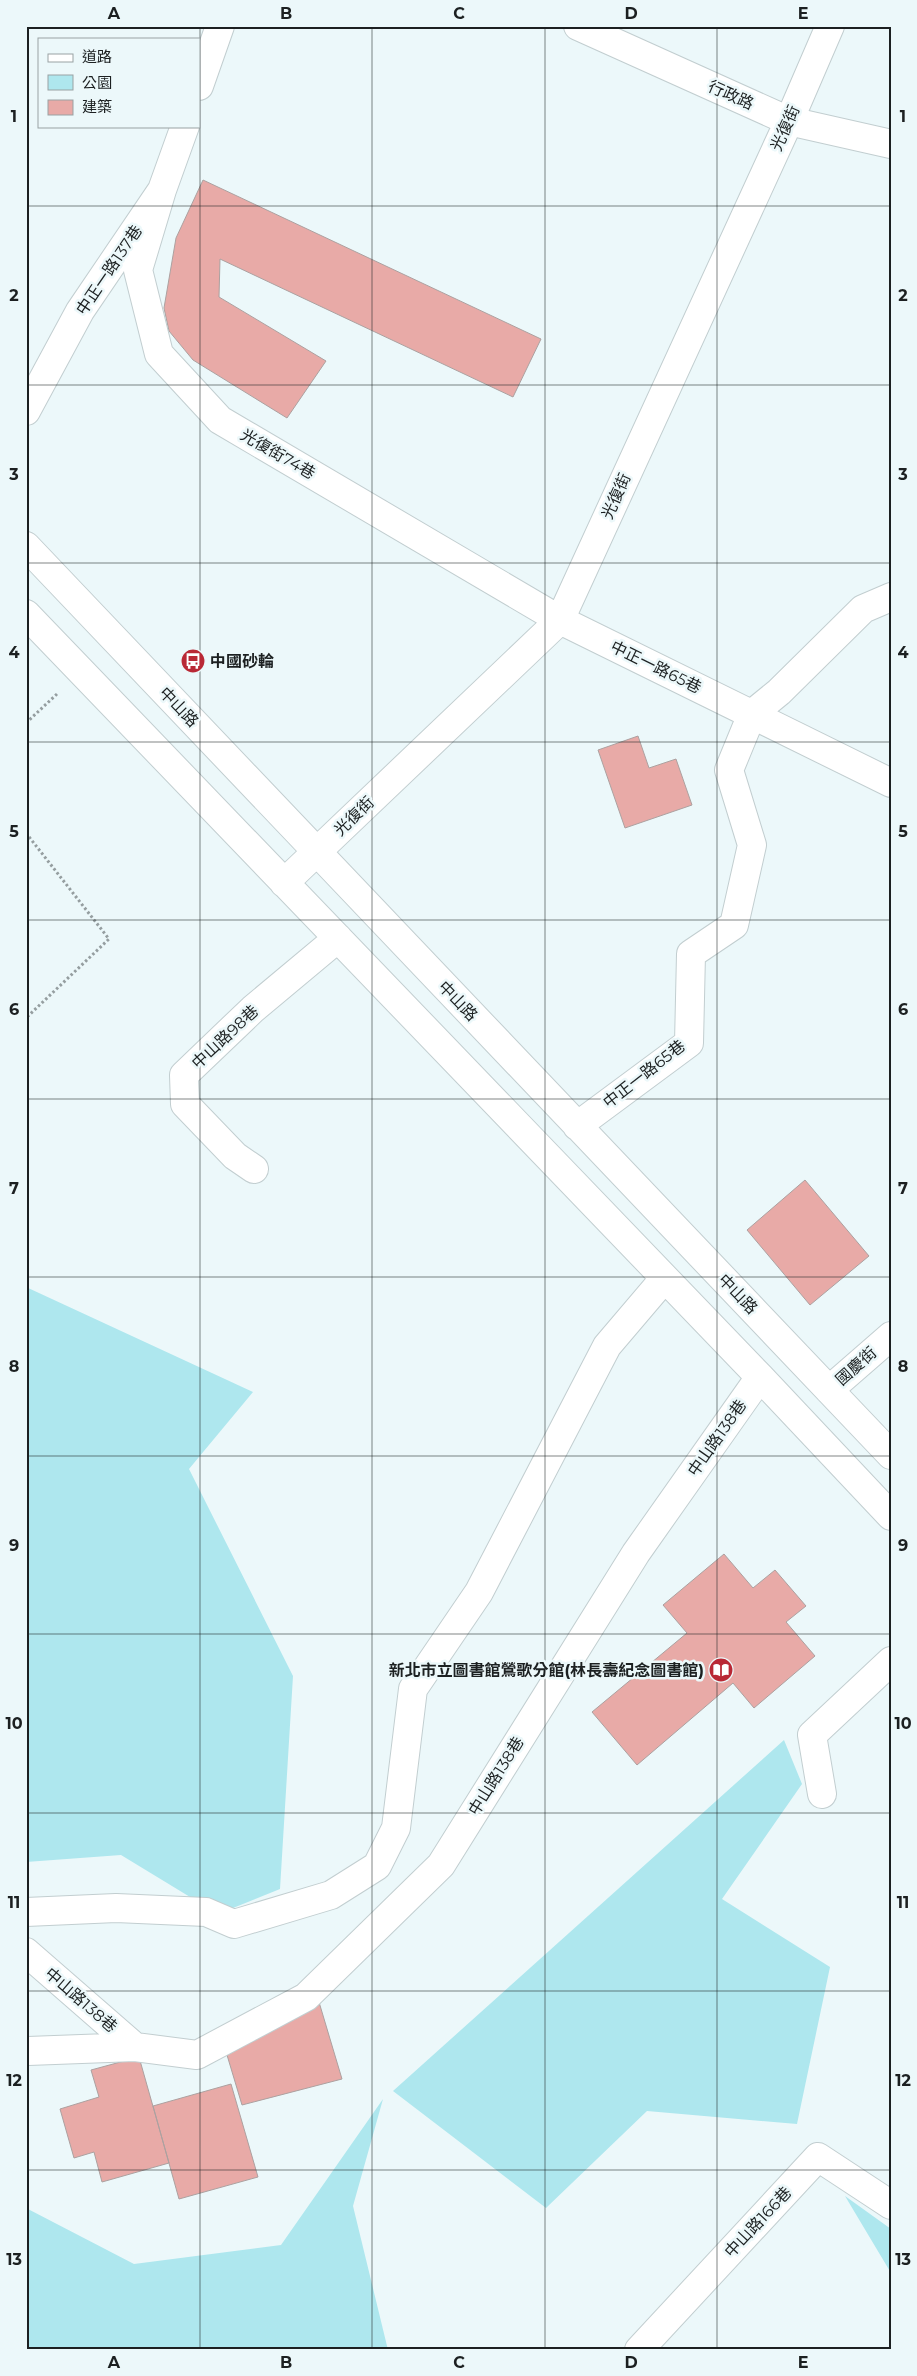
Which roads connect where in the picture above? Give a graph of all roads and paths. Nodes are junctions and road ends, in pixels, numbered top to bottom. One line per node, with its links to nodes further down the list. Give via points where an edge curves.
1 (220, 26): 4 (street)
2 (578, 26): 5 (street, 行政路)
3 (830, 26): 5 (street, 光復街)
4 (200, 83)
5 (789, 121): 7 (street, 行政路); 13 (street, 光復街)
6 (184, 128): 8 (street, 中正一路137巷)
7 (891, 144)
8 (162, 190): 9 (street, 中正一路137巷, via 80,311); 13 (street, 光復街74巷, via 138,270 159,354 220,420)
9 (26, 411)
10 (26, 546): 19 (street, 中山路)
11 (891, 597): 15 (street, 中正一路65巷, via 863,609 779,692)
12 (26, 614): 14 (street)
13 (560, 620): 15 (street, 中正一路65巷); 19 (street, 光復街)
14 (81, 671): 16 (path); 20 (street)
15 (752, 714): 17 (street, 中正一路65巷); 23 (street, 中正一路65巷, via 729,770 752,845 734,924 691,954 689,1043)
16 (26, 723)
17 (891, 783)
18 (26, 833): 22 (path, via 109,939)
19 (316, 851): 20 (street, 光復街); 23 (street, 中山路)
20 (284, 883): 21 (street)
21 (338, 938): 24 (street, 中山路98巷, via 253,1009 184,1075 185,1104 235,1156); 25 (street)
22 (26, 1018)
23 (577, 1126): 28 (street, 中山路)
24 (254, 1169)
25 (664, 1279): 27 (street); 33 (street, via 607,1346 479,1592 412,1689 396,1828 377,1866 331,1895 234,1924 206,1912 116,1908)
26 (891, 1336): 28 (street, 國慶街)
27 (760, 1378): 28 (street, 國慶街); 30 (street); 35 (street, 中山路138巷, via 636,1553 441,1865 306,1997 198,2054)
28 (829, 1390): 29 (street, 中山路)
29 (891, 1455)
30 (891, 1516)
31 (891, 1661): 32 (street, via 812,1735)
32 (822, 1794)
33 (26, 1912)
34 (26, 1952): 35 (street, 中山路138巷)
35 (135, 2047): 36 (street, 中山路138巷)
36 (28, 2051)
37 (891, 2205): 38 (street, 中山路166巷, via 818,2157)
38 (639, 2350)

